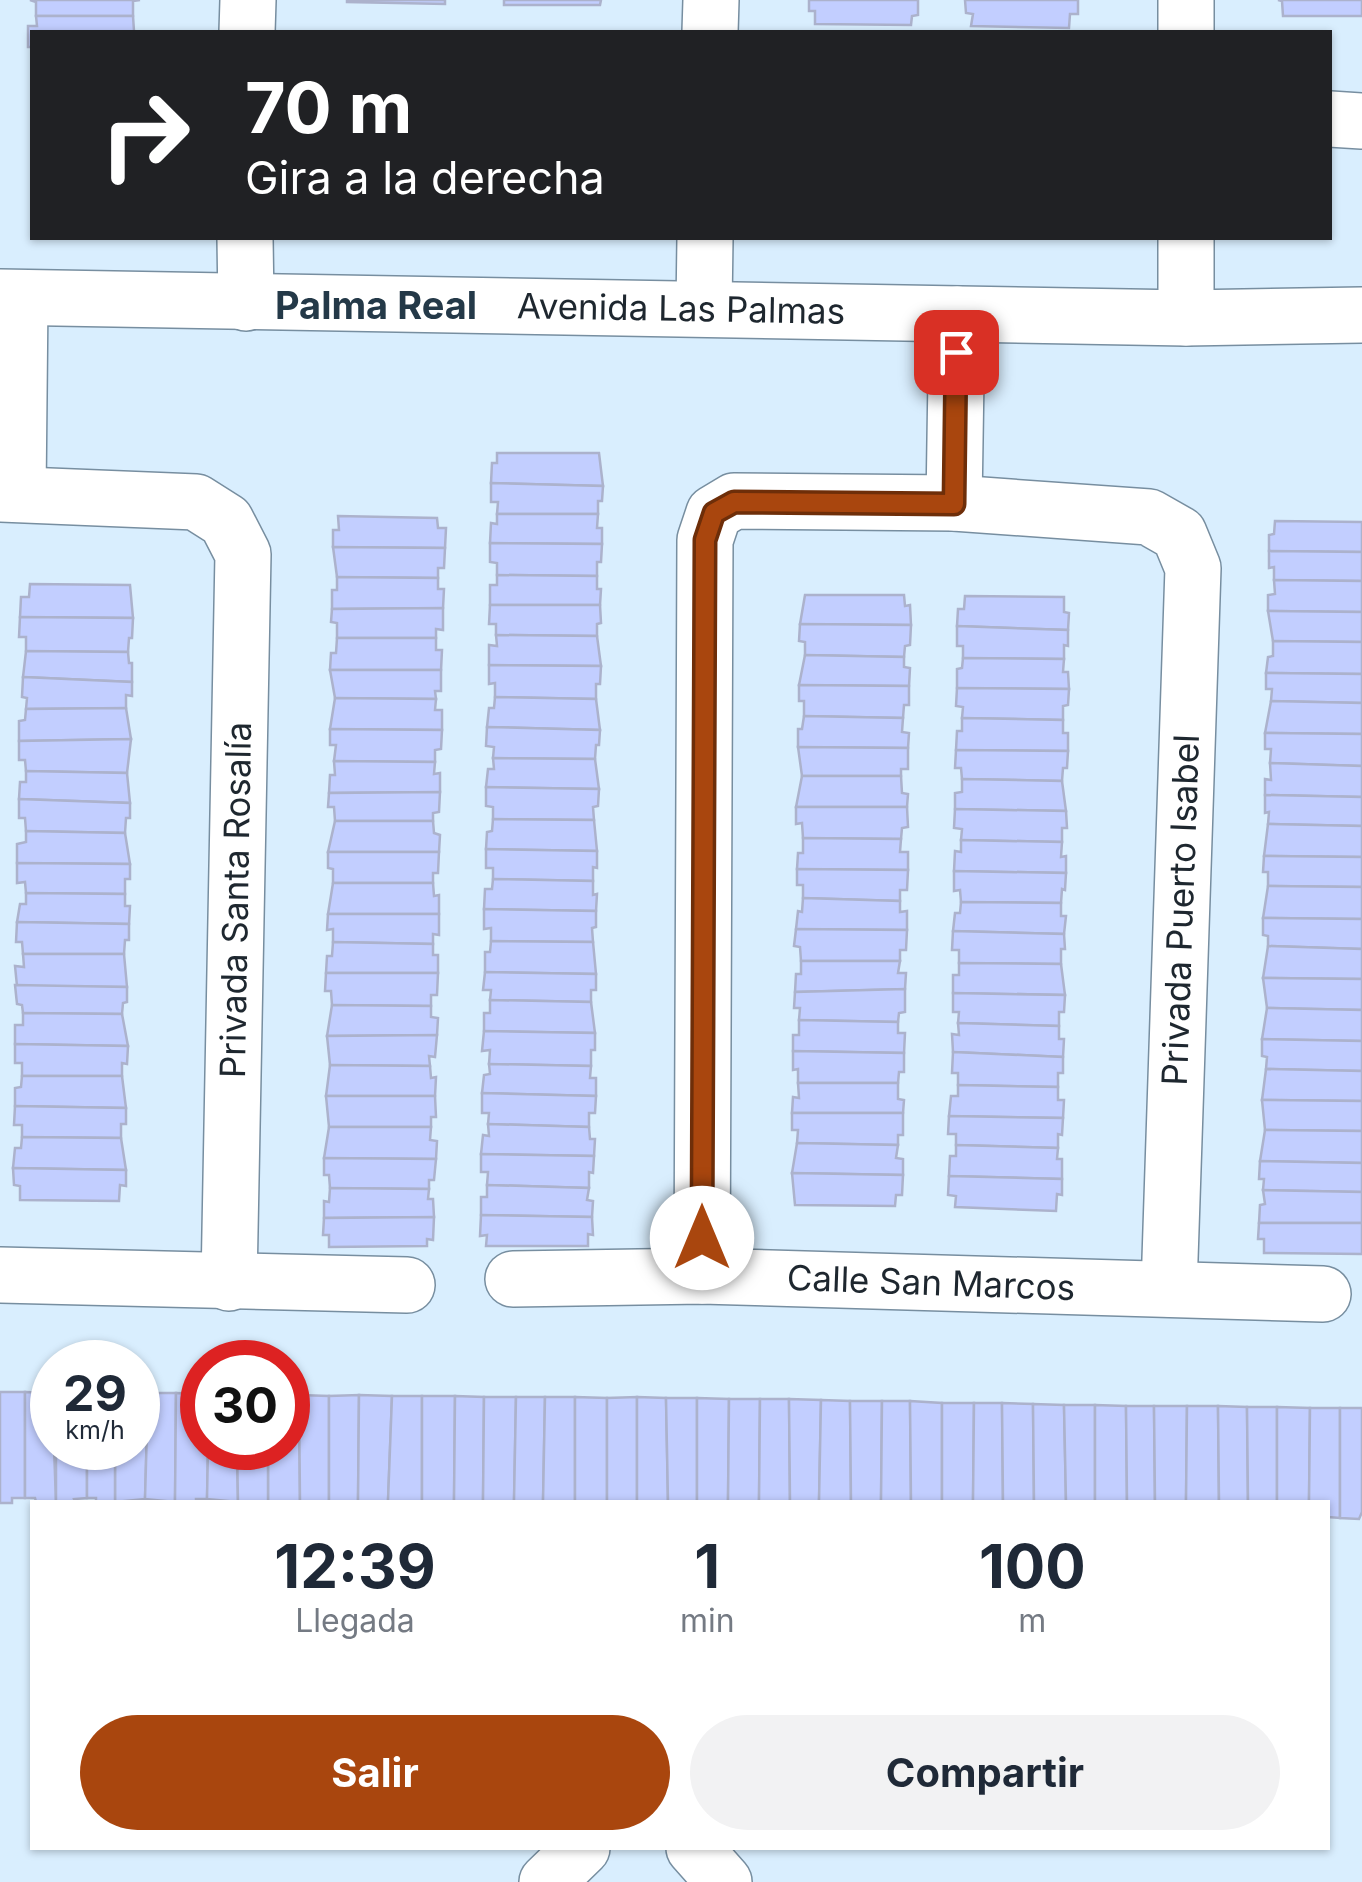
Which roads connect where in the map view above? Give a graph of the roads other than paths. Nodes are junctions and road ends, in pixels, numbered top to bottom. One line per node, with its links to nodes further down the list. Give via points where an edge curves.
1 (248, 0): 4 (street)
2 (711, 0): 5 (street)
3 (1186, 0): 6 (street)
4 (247, 30)
5 (710, 30)
6 (1186, 30)
7 (1332, 119): 8 (street)
8 (1362, 121)
9 (245, 240): 13 (street)
10 (706, 240): 14 (street)
11 (1186, 240): 17 (street)
12 (10, 297): 13 (street, Avenida Las Palmas); 18 (street)
13 (246, 303): 14 (street, Avenida Las Palmas)
14 (704, 307): 15 (street, Avenida Las Palmas)
15 (957, 314): 17 (street, Avenida Las Palmas); 19 (street)
16 (1362, 316): 17 (street, Avenida Las Palmas)
17 (1186, 318)
18 (9, 494): 23 (street, Privada Santa Rosalía, via 196,502 226,521 243,554)
19 (954, 504): 21 (street, via 734,502 714,513 705,540); 25 (street, Privada Puerto Isabel, via 1149,518 1179,534 1193,568)
20 (0, 1276): 23 (street)
21 (702, 1276): 22 (street, Calle San Marcos); 25 (street, Calle San Marcos)
22 (514, 1278)
23 (229, 1283): 24 (street)
24 (407, 1285)
25 (1169, 1289): 26 (street, Calle San Marcos)
26 (1324, 1294)
27 (580, 1850): 29 (street)
28 (696, 1850): 30 (street)
29 (548, 1882)
30 (724, 1882)

